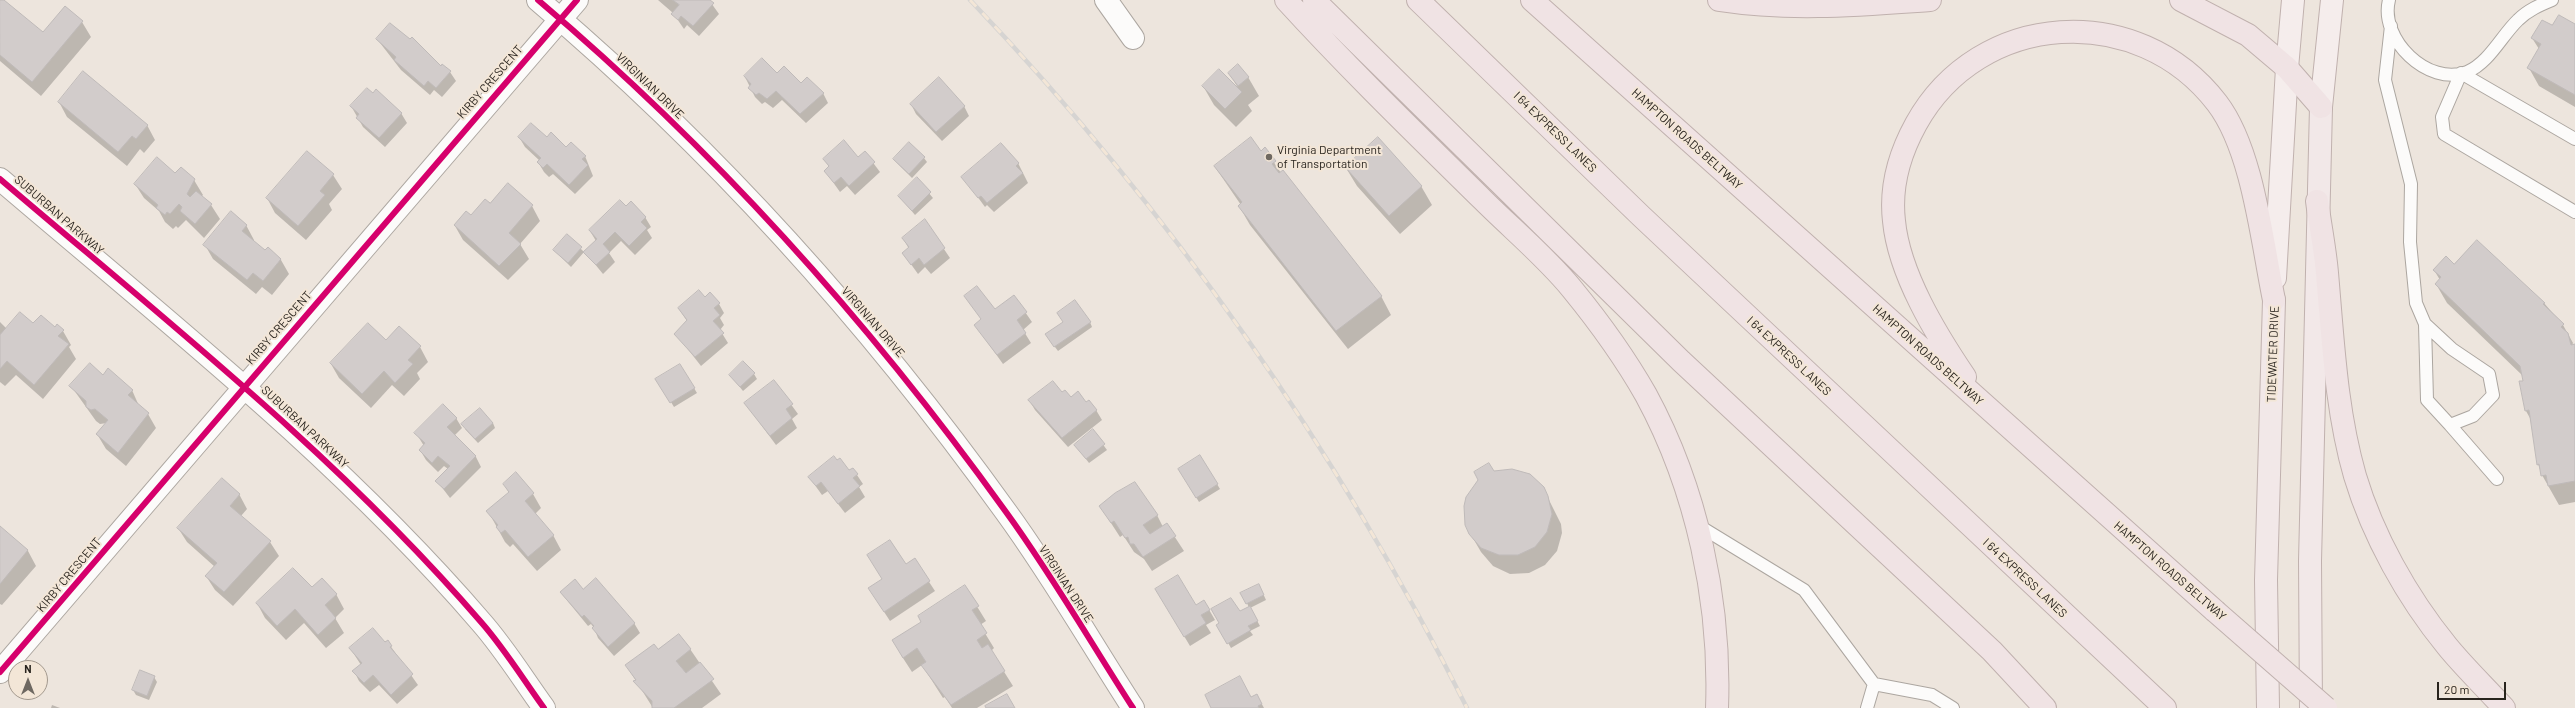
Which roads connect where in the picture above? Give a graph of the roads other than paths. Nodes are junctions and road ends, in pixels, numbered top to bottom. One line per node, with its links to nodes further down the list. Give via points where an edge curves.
1 (538, 0): 15 (street, VIRGINIAN DRIVE)
2 (577, 0): 15 (street, KIRBY CRESCENT)
3 (1106, 0): 17 (street)
4 (1286, 0): 31 (highway, via 1336,55 1571,287 1624,358 1646,396 1670,446)
5 (1314, 0): 39 (highway, via 1681,362 1992,651)
6 (1418, 0): 40 (highway, I 64 EXPRESS LANES, via 1682,254)
7 (1532, 0): 28 (highway, HAMPTON ROADS BELTWAY)
8 (1719, 0): 9 (highway, via 1815,8)
9 (1930, 0)
10 (2181, 0): 18 (highway, via 2248,35)
11 (2293, 0): 18 (main road, TIDEWATER DRIVE)
12 (2332, 0): 20 (main road)
13 (2389, 0): 16 (lane)
14 (2552, 0): 19 (lane, via 2534,7 2518,19 2488,55 2468,71)
15 (560, 18): 27 (street, KIRBY CRESCENT); 35 (street, VIRGINIAN DRIVE, via 591,44 684,133 782,235 901,371 1008,514)
16 (2391, 26): 19 (lane, via 2399,44 2413,60 2443,74); 26 (lane, via 2385,80 2411,184 2410,242 2416,303)
17 (1133, 38)
18 (2286, 68): 20 (highway); 25 (main road, TIDEWATER DRIVE)
19 (2461, 73): 21 (lane); 24 (lane, via 2442,117 2444,134)
20 (2321, 107): 23 (highway)
21 (2575, 139)
22 (0, 179): 27 (street, SUBURBAN PARKWAY)
23 (2317, 201): 42 (highway, via 2310,561); 44 (highway, via 2341,411 2355,476 2367,510 2391,561 2420,609 2446,645)
24 (2575, 212)
25 (2274, 300): 28 (highway, via 2246,165 2235,133 2218,104 2182,66 2154,49 2124,36 2099,32 2058,32 2026,38 1995,48 1968,64 1944,84 1924,109 1900,159 1894,189 1897,243 1920,298 1948,352); 41 (highway, TIDEWATER DRIVE, via 2266,580)
26 (2425, 324): 29 (lane, via 2427,400); 29 (lane, via 2452,349 2489,374 2493,394 2473,416)
27 (244, 386): 32 (street, KIRBY CRESCENT); 34 (street, SUBURBAN PARKWAY, via 368,502 482,622)
28 (1981, 402): 43 (highway, HAMPTON ROADS BELTWAY, bridge)
29 (2450, 425): 30 (lane)
30 (2497, 479)
31 (1695, 523): 33 (lane, via 1804,590); 36 (highway, via 1705,565 1714,625)
32 (0, 672)
33 (1874, 684): 37 (lane); 38 (lane, via 1932,695)
34 (544, 708)
35 (1133, 708)
36 (1717, 708)
37 (1867, 708)
38 (1953, 708)
39 (2045, 708)
40 (2165, 708)
41 (2268, 708)
42 (2311, 708)
43 (2326, 708)
44 (2504, 708)

